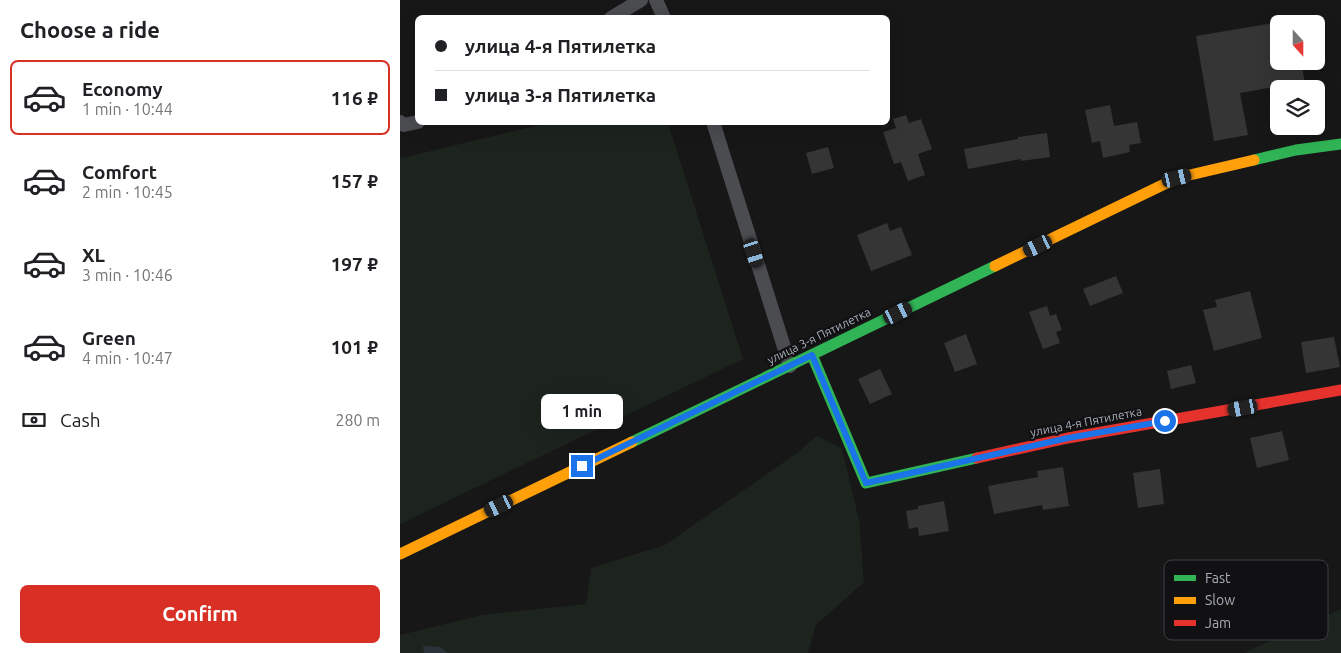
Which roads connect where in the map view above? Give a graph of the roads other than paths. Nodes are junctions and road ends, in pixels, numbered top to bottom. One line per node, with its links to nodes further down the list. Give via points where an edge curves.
1 (641, 0): 3 (street)
2 (656, 0): 4 (street)
3 (616, 15)
4 (663, 15)
5 (400, 122): 6 (street, via 404,125)
6 (415, 123)
7 (714, 125): 10 (street)
8 (1341, 144): 9 (main road, улица 3-я Пятилетка, via 1296,150 1177,178)
9 (812, 355): 10 (main road, улица 3-я Пятилетка); 11 (main road, улица 4-я Пятилетка, via 866,483 1068,438)
10 (790, 366): 12 (main road, улица 3-я Пятилетка)
11 (1341, 390)
12 (400, 554)

